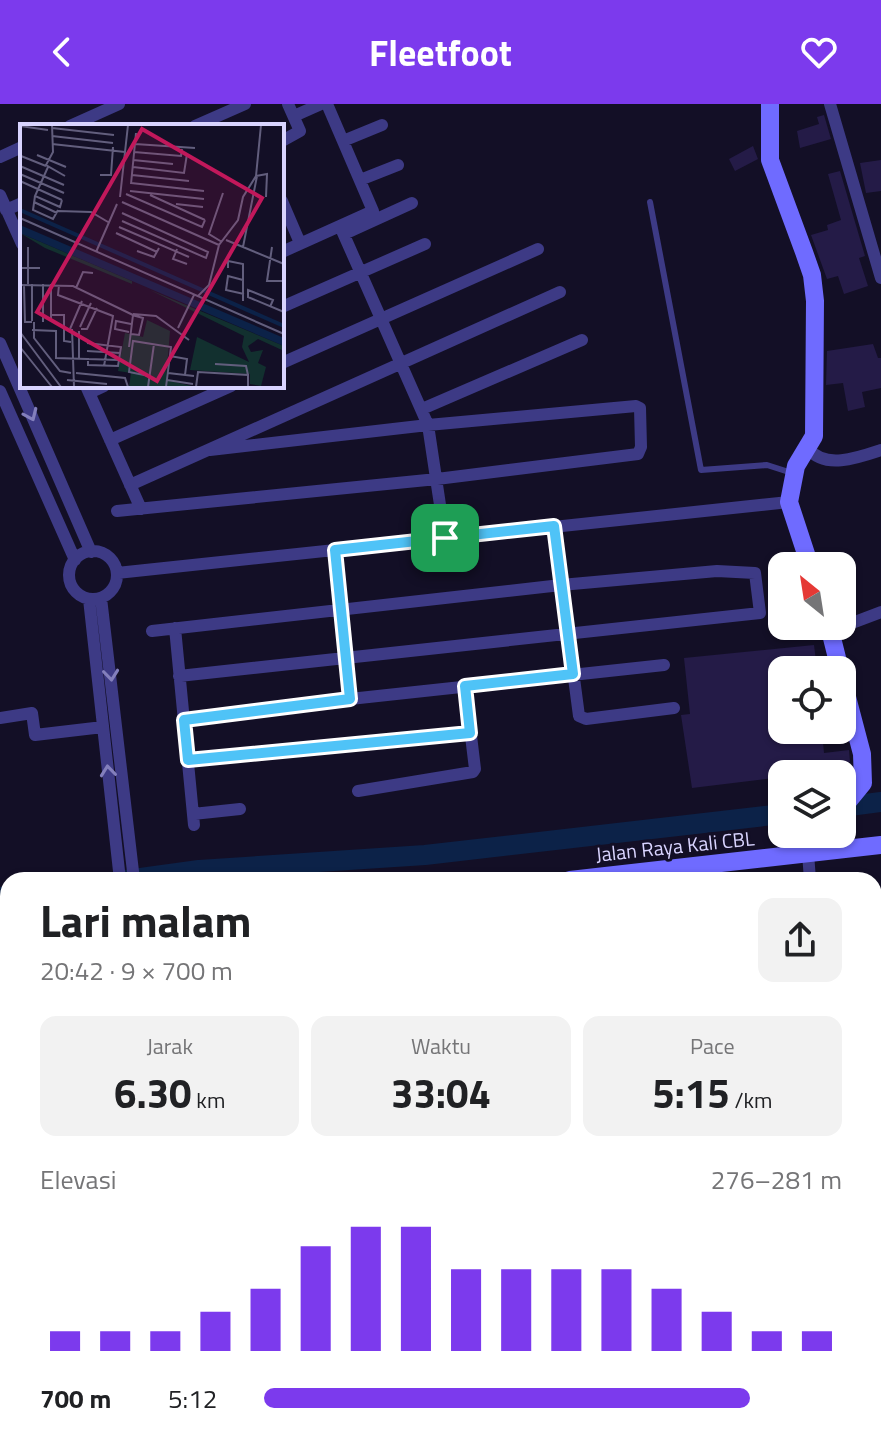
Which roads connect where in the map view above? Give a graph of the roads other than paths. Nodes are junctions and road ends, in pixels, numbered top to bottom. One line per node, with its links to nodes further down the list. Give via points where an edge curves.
1 (119, 104): 7 (street)
2 (245, 104): 8 (street)
3 (324, 104): 6 (street); 11 (street)
4 (770, 104): 46 (main road, via 770,160 812,275 815,301 814,436)
5 (830, 104): 23 (street)
6 (291, 110): 10 (street, via 300,131)
7 (74, 124)
8 (200, 124)
9 (382, 125): 11 (street)
10 (284, 140)
11 (343, 141): 15 (street)
12 (20, 148): 13 (street)
13 (0, 157)
14 (398, 165): 15 (street)
15 (360, 180): 22 (street, via 373,211)
16 (0, 195): 21 (street)
17 (650, 202): 46 (lane, via 701,470)
18 (412, 203): 22 (street)
19 (20, 204): 21 (street)
20 (284, 206): 25 (street)
21 (6, 210): 24 (street)
22 (342, 230): 25 (street); 29 (street)
23 (875, 232): 30 (street)
24 (20, 240)
25 (300, 243): 28 (street)
26 (425, 244): 29 (street)
27 (538, 249): 33 (street)
28 (284, 251)
29 (361, 273): 32 (street); 33 (street)
30 (881, 278)
31 (560, 292): 37 (street)
32 (284, 306)
33 (382, 319): 36 (street); 37 (street)
34 (582, 340): 41 (street)
35 (0, 343): 55 (street, one-way to 55)
36 (284, 362)
37 (402, 363): 41 (street); 44 (street)
38 (227, 388): 43 (street)
39 (87, 389): 43 (street)
40 (0, 391): 57 (street)
41 (422, 409): 42 (street)
42 (428, 425): 44 (street); 47 (street); 47 (street, via 640,407 638,454)
43 (110, 440): 48 (street)
44 (210, 450): 48 (street)
45 (881, 450): 46 (street, via 841,460)
46 (803, 458): 49 (main road)
47 (437, 479): 50 (street); 53 (street)
48 (130, 485): 50 (street)
49 (789, 502): 52 (street); 56 (main road)
50 (141, 509): 51 (street)
51 (117, 511)
52 (554, 526): 53 (street); 59 (street)
53 (445, 538): 54 (street)
54 (335, 550): 58 (street); 61 (street)
55 (91, 552): 57 (street); 58 (street, via 109,557)
56 (805, 552)
57 (75, 560): 60 (street, via 71,584 78,594)
58 (117, 573): 60 (street, via 112,591)
59 (561, 585): 61 (street); 66 (street); 66 (street, via 723,570 755,573 760,613)
60 (95, 598): 76 (street); 82 (street, one-way to 82)
61 (340, 610): 64 (street); 67 (street)
62 (881, 612): 63 (street)
63 (856, 620)
64 (175, 628): 65 (street); 70 (street)
65 (152, 631)
66 (567, 634): 67 (street); 69 (street)
67 (346, 657): 70 (street); 72 (street)
68 (664, 665): 69 (street)
69 (573, 674): 71 (street); 73 (street, via 583,719)
70 (179, 676): 75 (street)
71 (465, 686): 72 (street); 78 (street)
72 (350, 699): 75 (street)
73 (674, 708)
74 (0, 718): 76 (street, via 32,713 35,735)
75 (184, 720): 79 (street)
76 (103, 727): 83 (street, one-way to 76)
77 (856, 731): 85 (main road, via 863,783 845,805 844,837)
78 (470, 733): 79 (street); 80 (street, via 475,770 471,773)
79 (188, 760): 81 (street, via 193,819)
80 (358, 791)
81 (240, 809)
82 (128, 830): 83 (street); 88 (street)
83 (114, 832): 87 (street)
84 (881, 845): 85 (main road, Jalan Raya Kali CBL)
85 (836, 850): 86 (main road, Jalan Raya Kali CBL)
86 (808, 858): 89 (main road, Jalan Raya Kali CBL); 90 (street)
87 (119, 872)
88 (133, 872)
89 (657, 872)
90 (809, 872)

